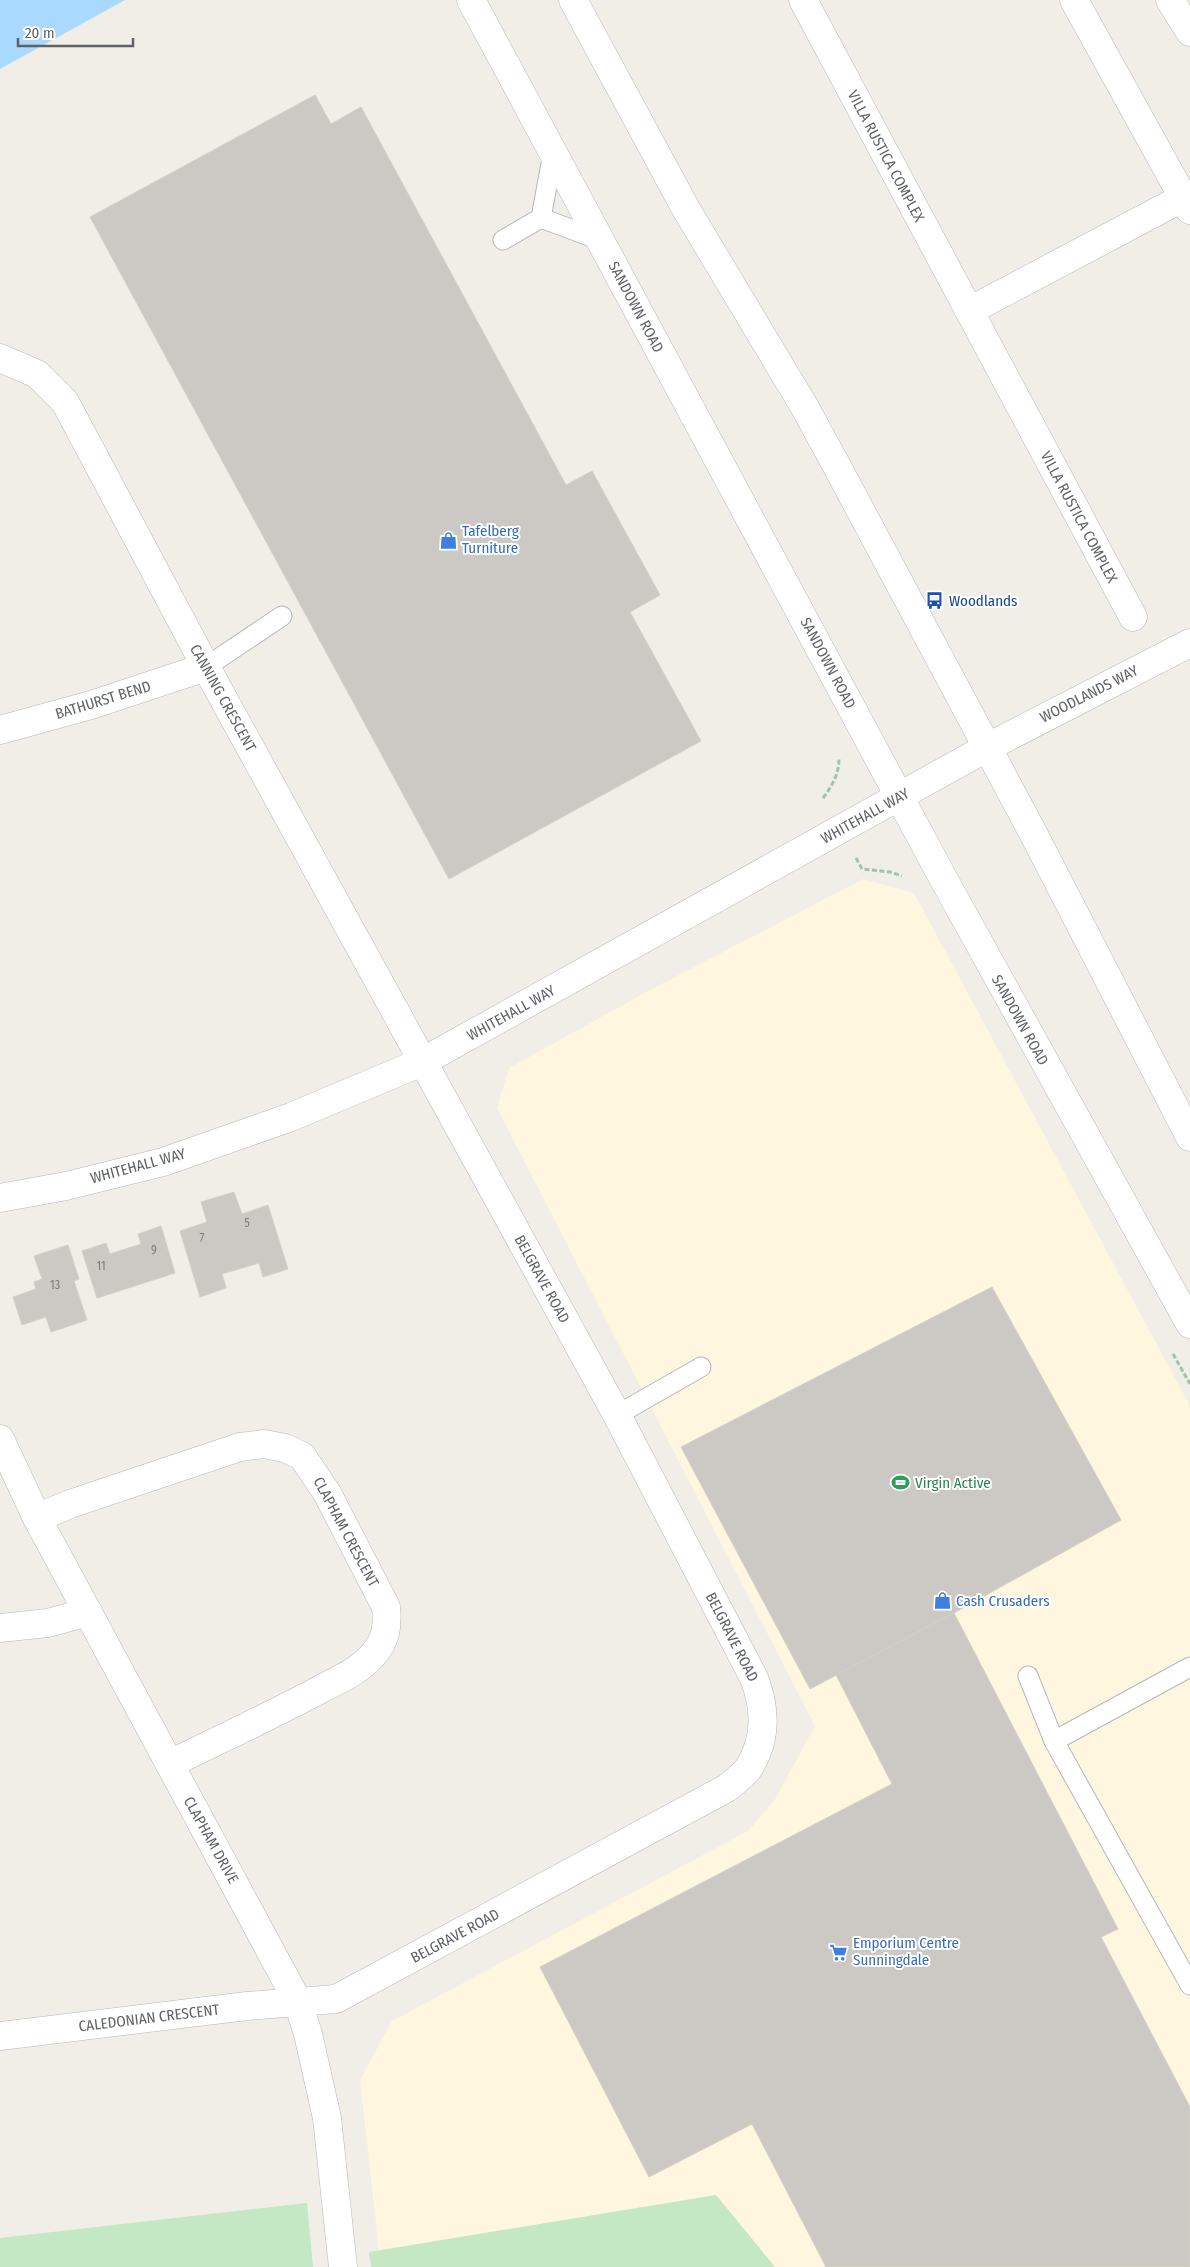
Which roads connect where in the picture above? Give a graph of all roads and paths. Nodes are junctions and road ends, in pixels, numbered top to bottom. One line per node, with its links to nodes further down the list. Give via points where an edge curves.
1 (471, 0): 7 (street, SANDOWN ROAD)
2 (573, 0): 19 (street, via 686,210 812,421)
3 (803, 0): 12 (street, VILLA RUSTICA COMPLEX)
4 (1074, 0): 8 (street)
5 (1170, 0): 6 (street)
6 (1190, 32)
7 (552, 153): 9 (lane); 11 (street, SANDOWN ROAD)
8 (1188, 201): 12 (street)
9 (541, 218): 10 (lane); 11 (lane)
10 (503, 240)
11 (600, 240): 21 (street, SANDOWN ROAD)
12 (969, 311): 15 (street, VILLA RUSTICA COMPLEX)
13 (0, 358): 17 (street, CANNING CRESCENT, via 37,374 65,402)
14 (282, 616): 17 (lane)
15 (1133, 617)
16 (1190, 643): 19 (street, WOODLANDS WAY)
17 (206, 667): 18 (street, BATHURST BEND); 25 (street, CANNING CRESCENT)
18 (0, 730)
19 (988, 747): 21 (street, WHITEHALL WAY); 26 (street)
20 (839, 754): 22 (path, via 837,775)
21 (900, 796): 25 (street, WHITEHALL WAY); 28 (street, SANDOWN ROAD)
22 (823, 798)
23 (862, 869): 24 (path)
24 (904, 877)
25 (422, 1062): 27 (street, WHITEHALL WAY, via 291,1117 163,1162 66,1186); 30 (street, BELGRAVE ROAD)
26 (1190, 1137)
27 (0, 1198)
28 (1190, 1324)
29 (702, 1367): 30 (lane)
30 (617, 1415): 40 (street, BELGRAVE ROAD, via 761,1696 764,1714 761,1741 747,1770 727,1788 694,1807 336,2000)
31 (0, 1439): 32 (street, CLAPHAM DRIVE)
32 (37, 1518): 33 (street, CLAPHAM DRIVE); 38 (street, CLAPHAM CRESCENT, via 240,1447 264,1444 302,1456 327,1493 386,1607 388,1624 382,1643 372,1657 351,1672)
33 (88, 1612): 34 (street, via 48,1622); 38 (street, CLAPHAM DRIVE)
34 (0, 1628)
35 (1190, 1668): 37 (lane)
36 (1028, 1676): 37 (lane)
37 (1054, 1741): 39 (lane)
38 (170, 1764): 40 (street, CLAPHAM DRIVE)
39 (1190, 1986)
40 (298, 2002): 41 (street, CALEDONIAN CRESCENT); 42 (street, CLAPHAM DRIVE, via 327,2118)
41 (0, 2036)
42 (343, 2267)

